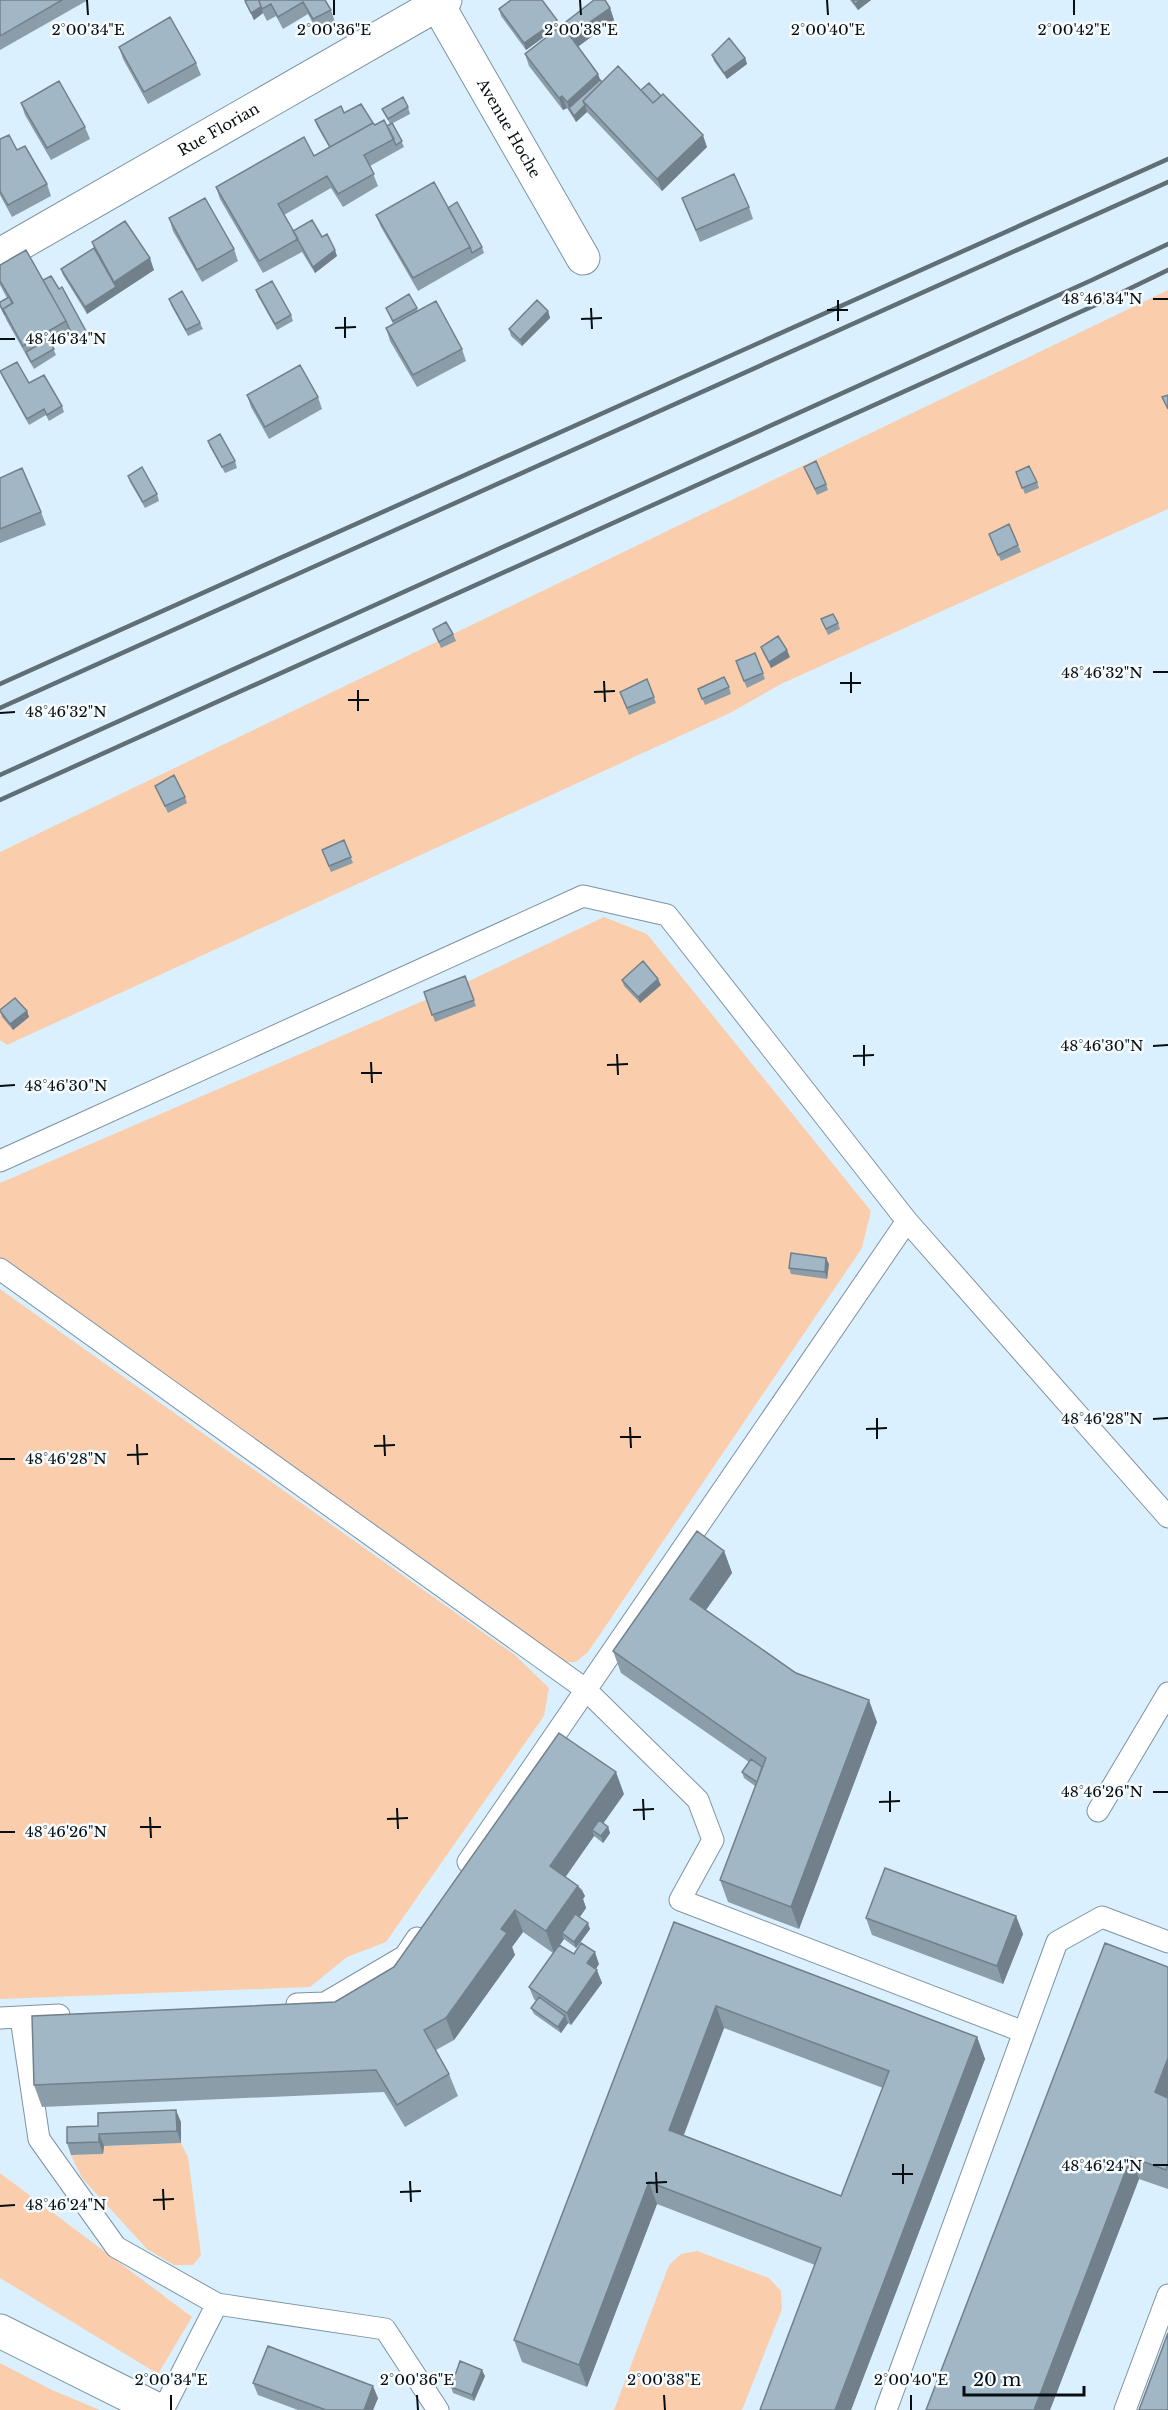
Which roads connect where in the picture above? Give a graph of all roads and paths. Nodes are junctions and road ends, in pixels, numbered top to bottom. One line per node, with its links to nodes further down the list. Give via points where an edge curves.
1 (439, 2): 2 (street, Rue Florian); 3 (street, Avenue Hoche)
2 (0, 255)
3 (583, 258)
4 (0, 1161): 5 (lane, via 583,896 667,915)
5 (907, 1221): 7 (lane); 8 (lane)
6 (0, 1269): 8 (lane)
7 (1168, 1517)
8 (585, 1689): 11 (lane); 18 (lane, via 699,1800 713,1840 680,1900)
9 (1168, 1693): 10 (lane)
10 (1098, 1811)
11 (459, 1877)
12 (432, 1917): 14 (lane, via 405,1956 325,2003)
13 (1168, 1942): 18 (lane, via 1102,1917 1057,1942)
14 (278, 2005)
15 (77, 2014): 17 (lane)
16 (0, 2018): 17 (lane)
17 (21, 2018): 20 (lane, via 39,2139 116,2247)
18 (1024, 2032): 24 (lane)
19 (1168, 2295): 25 (lane)
20 (217, 2304): 22 (lane); 23 (lane, via 385,2329)
21 (0, 2331): 22 (street)
22 (160, 2410)
23 (438, 2410)
24 (886, 2410)
25 (1125, 2410)

